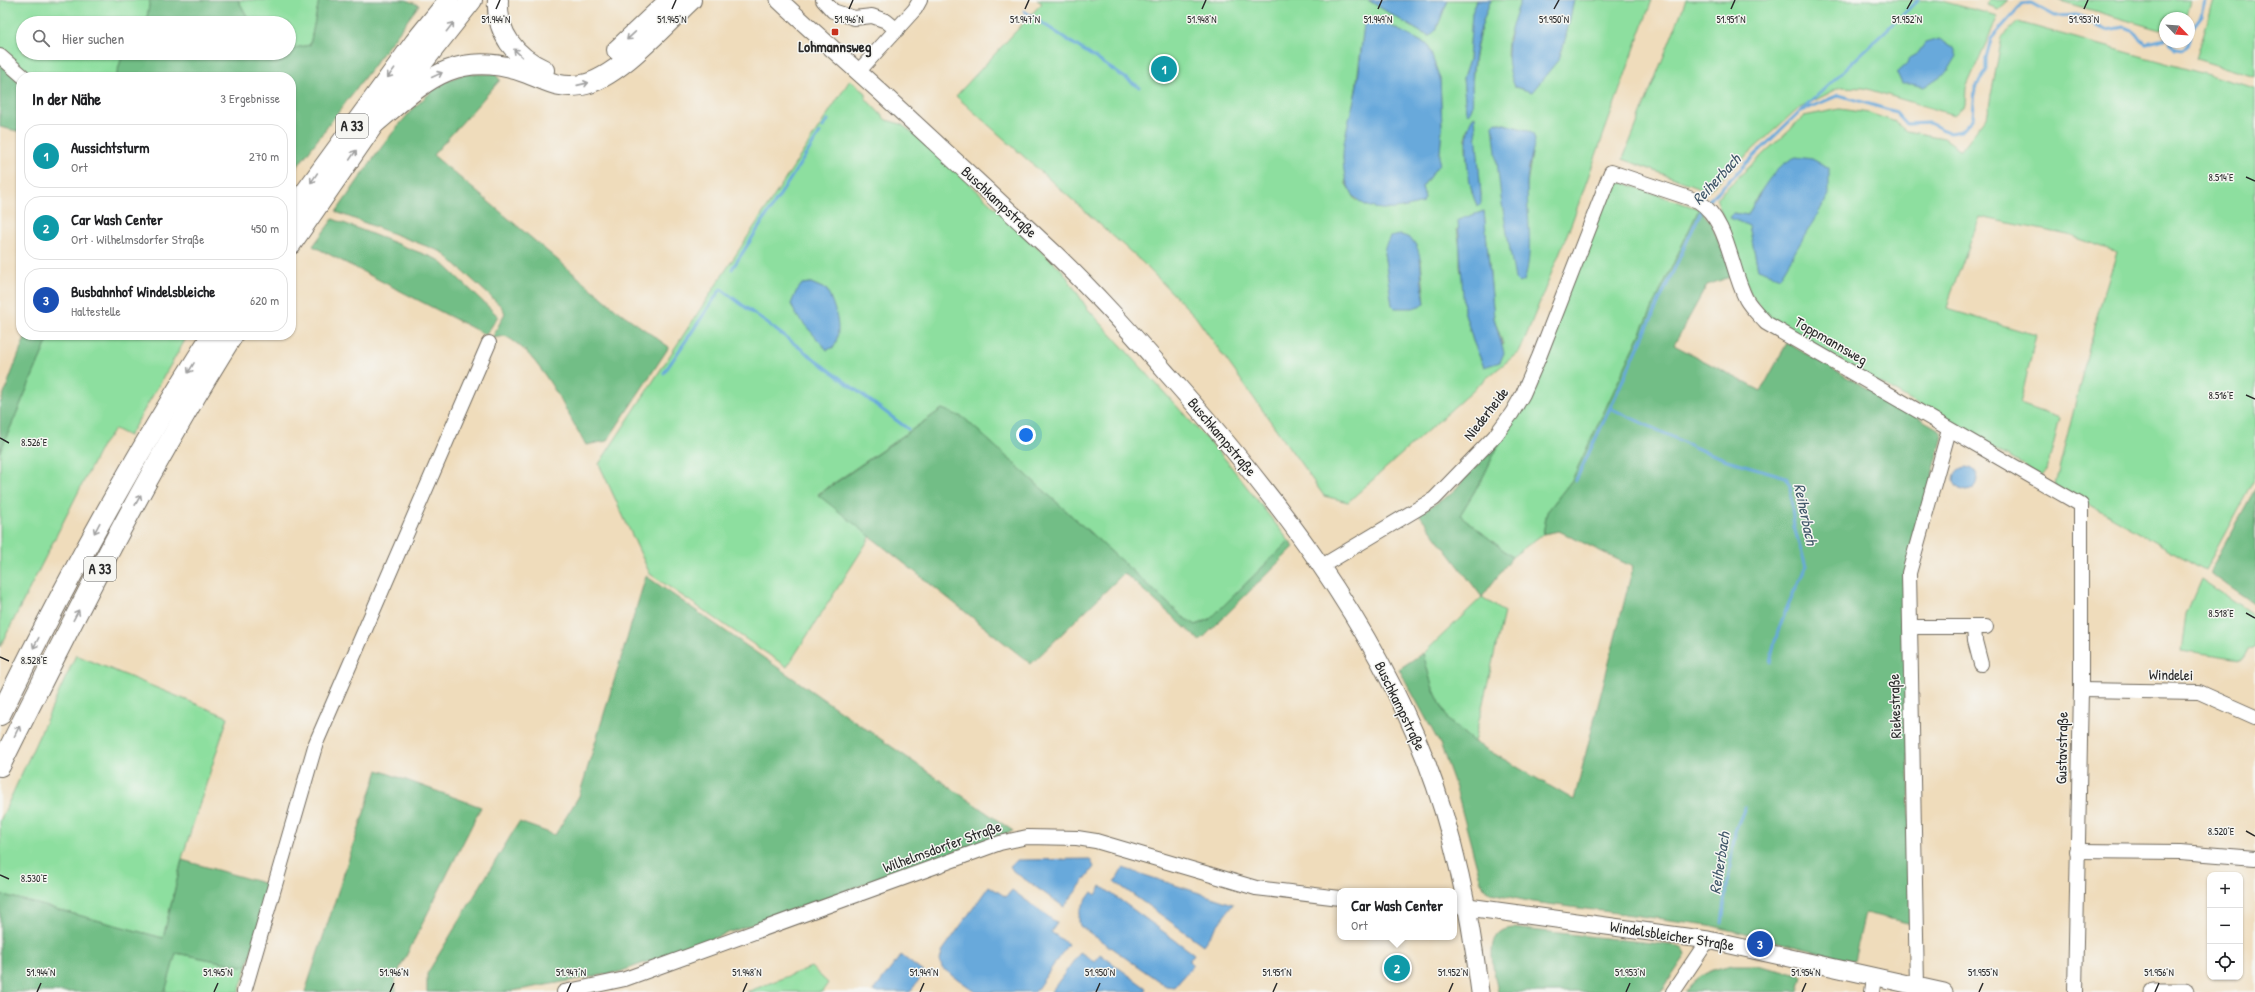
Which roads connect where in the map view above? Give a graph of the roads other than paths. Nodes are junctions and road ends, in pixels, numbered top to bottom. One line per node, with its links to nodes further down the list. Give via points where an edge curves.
1 (436, 0): 11 (highway)
2 (449, 0): 11 (highway, A 33)
3 (472, 0): 15 (highway, A 33, one-way to 3)
4 (498, 0): 5 (highway, one-way to 4, via 612,55 599,64 571,73 544,70 519,55 504,34)
5 (670, 0)
6 (691, 0): 15 (highway, one-way to 6, via 416,87 435,75 457,67 481,64 503,66 563,86 583,85 601,78 623,63)
7 (779, 0): 14 (main road, Buschkampstraße)
8 (823, 0): 10 (street, via 833,11 854,18 872,16 886,21)
9 (920, 0): 10 (street)
10 (896, 30): 14 (street)
11 (414, 42): 17 (highway, A 33, one-way to 17)
12 (0, 56): 13 (street)
13 (18, 72)
14 (858, 72): 24 (main road, Buschkampstraße, via 1057,256 1146,350 1272,496)
15 (374, 124): 18 (highway, A 33, one-way to 15)
16 (1611, 172): 22 (street, Toppmannsweg, via 1702,204 1716,220 1747,300 1766,323); 24 (street, Niederheide, via 1539,357 1512,412 1494,436 1434,499)
17 (296, 205)
18 (296, 237)
19 (209, 340): 28 (highway, A 33, one-way to 28, via 128,471)
20 (230, 340): 30 (highway, A 33, one-way to 20, via 101,567)
21 (489, 343): 39 (street, via 316,743)
22 (1949, 430): 23 (street, Toppmannsweg); 25 (street, Riekestraße, via 1909,573)
23 (2081, 505): 27 (street, Gustavstraße)
24 (1322, 566): 34 (main road, Buschkampstraße, via 1374,652 1415,736 1441,805)
25 (1910, 627): 26 (street, via 1980,627 1975,641); 37 (street, Riekestraße)
26 (1981, 664)
27 (2081, 690): 29 (street, Windelei, via 2199,692); 31 (street, Gustavstraße)
28 (0, 715)
29 (2255, 717)
30 (0, 766)
31 (2077, 851): 32 (street, via 2181,852); 44 (street, Gustavstraße)
32 (2255, 858)
33 (1337, 898): 38 (street, Wilhelmsdorfer Straße, via 1256,888 1096,841 1057,836 1027,837 1000,843 625,979)
34 (1461, 907): 35 (main road, Windelsbleicher Straße); 41 (main road, Buschkampstraße)
35 (1708, 940): 36 (main road, Windelsbleicher Straße); 42 (street)
36 (1873, 984): 37 (main road, Windelsbleicher Straße)
37 (1917, 986): 43 (main road, Windelsbleicher Straße)
38 (581, 991): 40 (street, Wilhelmsdorfer Straße)
39 (244, 992)
40 (564, 992)
41 (1480, 992)
42 (1673, 992)
43 (1944, 992)
44 (2075, 992)
45 (2154, 992): 46 (main road)
46 (2185, 992)

